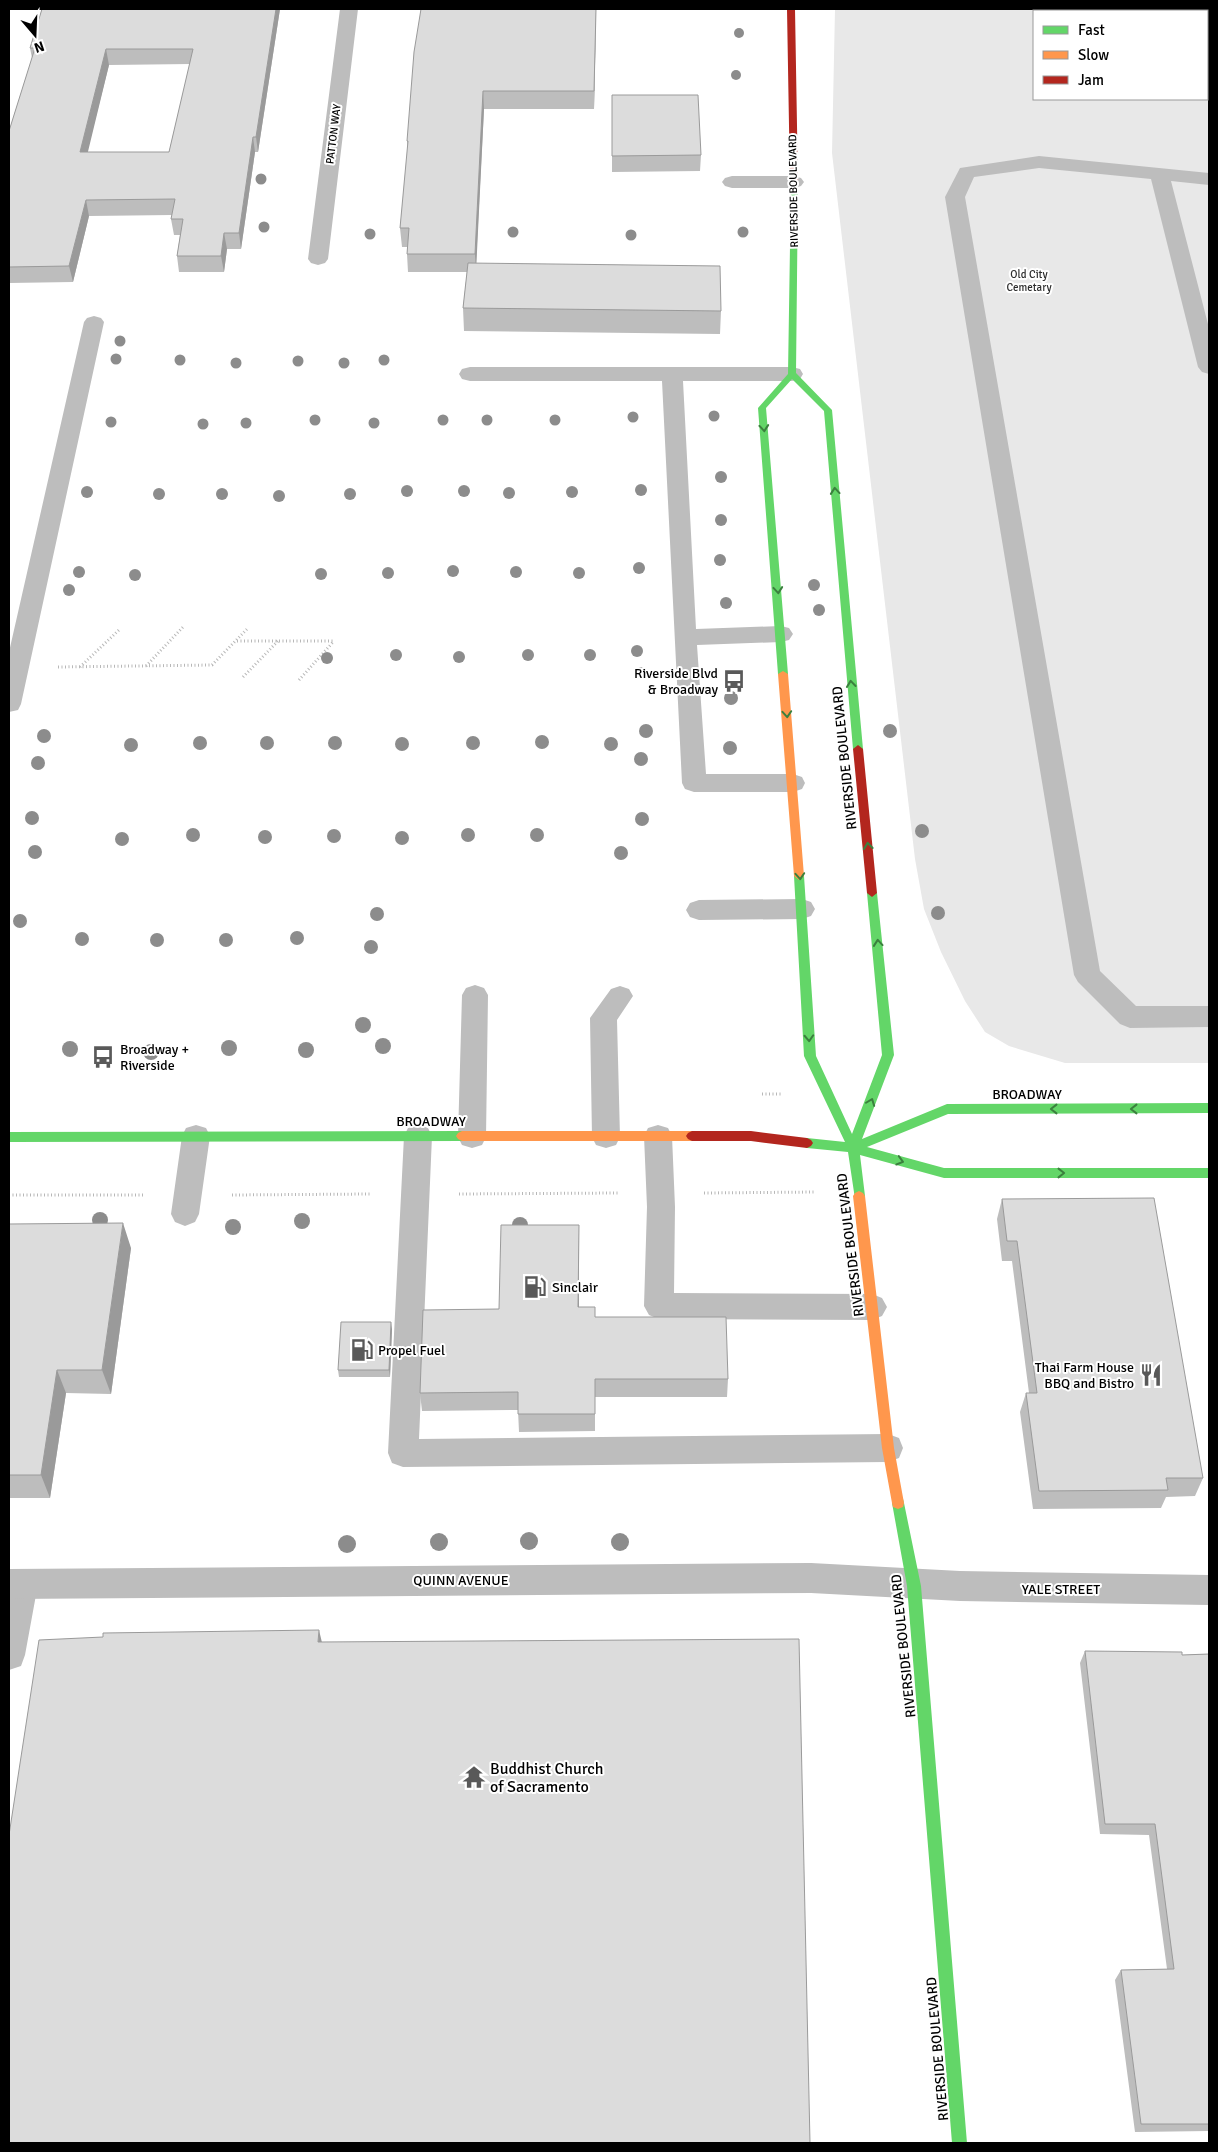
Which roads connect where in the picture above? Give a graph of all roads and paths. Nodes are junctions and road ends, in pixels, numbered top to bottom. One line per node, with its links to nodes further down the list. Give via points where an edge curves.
1 (349, 9): 7 (street, PATTON WAY)
2 (790, 9): 6 (main road, RIVERSIDE BOULEVARD)
3 (1159, 174): 4 (street); 9 (street); 31 (street, via 1039,162 967,172 955,197 1087,975 1130,1017)
4 (1209, 179)
5 (732, 182): 6 (street)
6 (794, 182): 12 (main road, RIVERSIDE BOULEVARD)
7 (318, 259)
8 (94, 322): 25 (street)
9 (1209, 367)
10 (470, 374): 11 (street)
11 (672, 374): 12 (street); 17 (street)
12 (792, 374): 16 (main road, RIVERSIDE BOULEVARD, one-way to 16, via 762,408); 39 (main road, RIVERSIDE BOULEVARD, one-way to 12, via 888,1055 828,410)
13 (183, 627): 20 (path)
14 (248, 628): 18 (path)
15 (120, 629): 22 (path)
16 (781, 634): 17 (street); 26 (main road, RIVERSIDE BOULEVARD, one-way to 26)
17 (685, 637): 26 (street, via 694,782)
18 (237, 641): 19 (path); 20 (path, via 212,665)
19 (278, 641): 23 (path); 24 (path, via 334,641)
20 (146, 666): 22 (path)
21 (55, 667): 22 (path)
22 (80, 667)
23 (244, 677)
24 (299, 680)
25 (9, 704)
26 (793, 783): 27 (main road, RIVERSIDE BOULEVARD, one-way to 27)
27 (802, 909): 28 (street); 39 (main road, RIVERSIDE BOULEVARD, one-way to 39, via 810,1056)
28 (699, 910)
29 (474, 995): 37 (street)
30 (620, 996): 38 (street, via 603,1018)
31 (1209, 1016)
32 (1209, 1108): 39 (main road, BROADWAY, one-way to 39, via 947,1108)
33 (196, 1136): 34 (main road, BROADWAY); 36 (main road, BROADWAY); 45 (street)
34 (418, 1136): 37 (main road, BROADWAY); 43 (street)
35 (658, 1136): 38 (main road, BROADWAY); 39 (main road, BROADWAY, via 751,1136); 42 (street)
36 (9, 1137)
37 (472, 1137): 38 (main road, BROADWAY)
38 (606, 1137)
39 (853, 1148): 40 (main road, BROADWAY, one-way to 40, via 944,1173); 41 (main road, RIVERSIDE BOULEVARD)
40 (1209, 1173)
41 (858, 1192): 42 (path); 46 (main road, RIVERSIDE BOULEVARD)
42 (660, 1193): 43 (path); 46 (street, via 659,1306)
43 (415, 1194): 45 (path); 47 (street, via 402,1452)
44 (9, 1195): 45 (path)
45 (187, 1204)
46 (872, 1306): 47 (main road, RIVERSIDE BOULEVARD)
47 (888, 1448): 49 (main road, RIVERSIDE BOULEVARD)
48 (15, 1584): 49 (street, QUINN AVENUE, via 811,1578); 51 (street)
49 (914, 1586): 50 (street, YALE STREET); 52 (main road, RIVERSIDE BOULEVARD)
50 (1209, 1590)
51 (9, 1656)
52 (960, 2143)

